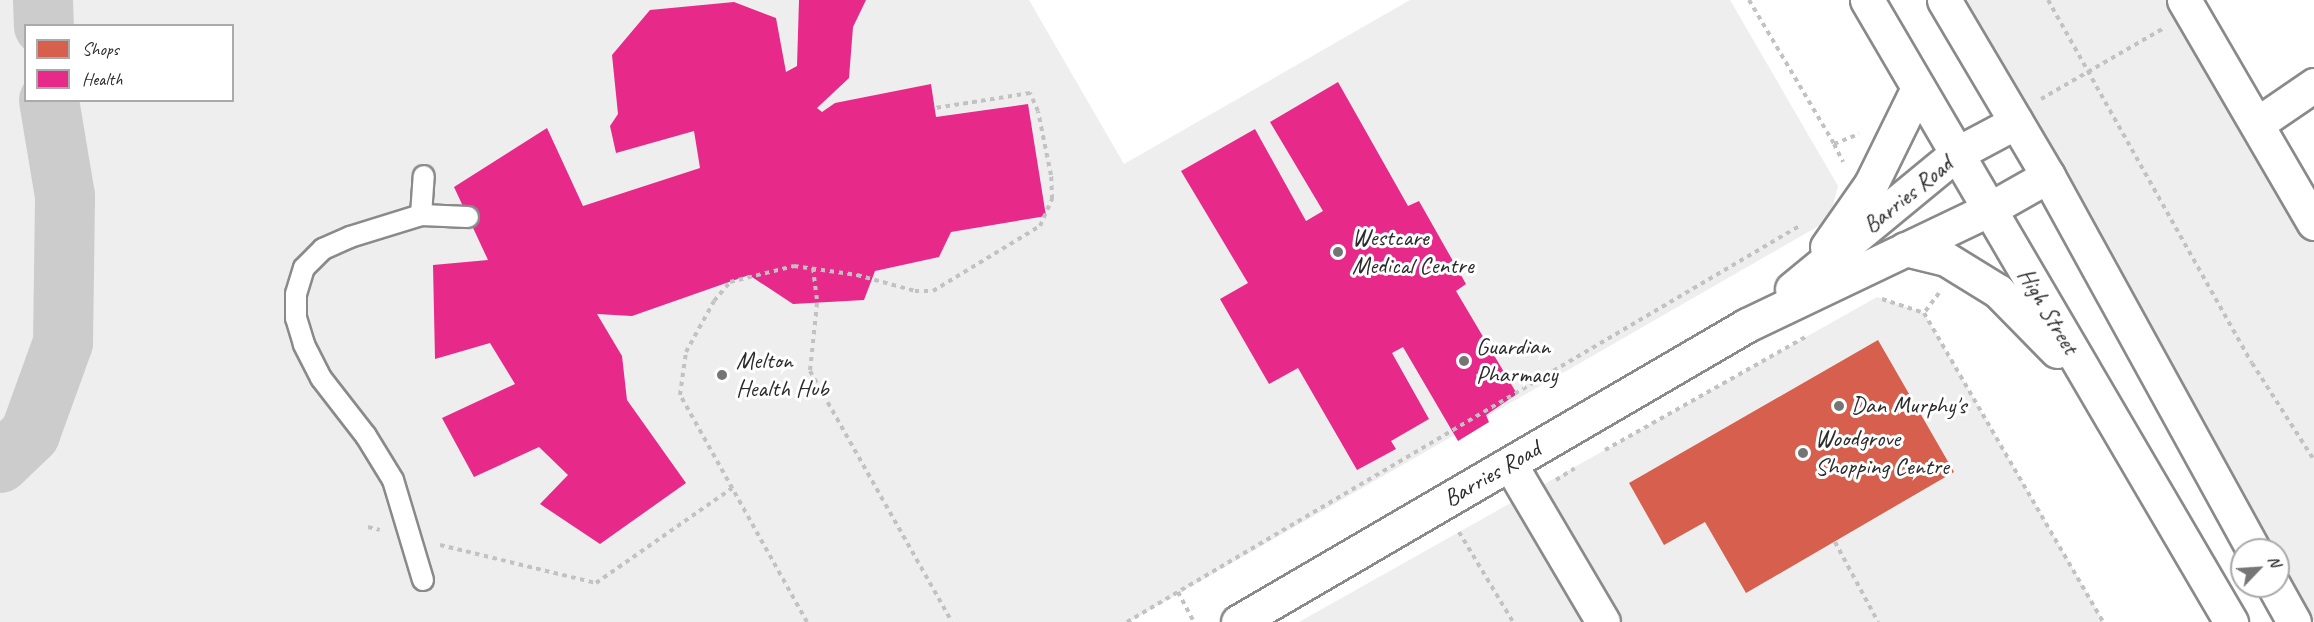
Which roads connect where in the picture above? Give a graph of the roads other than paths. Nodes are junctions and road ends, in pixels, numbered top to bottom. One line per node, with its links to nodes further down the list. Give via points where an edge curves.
1 (1867, 0): 5 (street, High Street)
2 (1944, 0): 6 (street)
3 (2188, 6): 7 (street)
4 (2314, 85): 7 (street)
5 (1918, 88): 8 (street, High Street); 16 (street, Barries Road, via 1871,184)
6 (2010, 111): 8 (street, Barries Road); 10 (street)
7 (2257, 124): 14 (street)
8 (1956, 154): 11 (street, High Street); 16 (street, Barries Road)
9 (424, 176): 12 (lane)
10 (2048, 176): 11 (street, Barries Road); 20 (street)
11 (1988, 210): 15 (street, Barries Road); 18 (street, High Street)
12 (421, 215): 13 (lane); 21 (lane, via 323,249 304,268 296,294 296,318 321,378 366,436 393,480)
13 (468, 217)
14 (2314, 223)
15 (1905, 249): 17 (street, Barries Road); 18 (street, Barries Road, via 1946,259 1998,291)
16 (1806, 278): 17 (street, Barries Road)
17 (1747, 325): 19 (street, Barries Road)
18 (2094, 389): 25 (street, High Street)
19 (1510, 464): 23 (street, Barries Road); 24 (street)
20 (2247, 538)
21 (423, 580)
22 (2281, 598): 26 (street)
23 (1238, 622)
24 (1603, 622)
25 (2231, 622)
26 (2294, 622)

